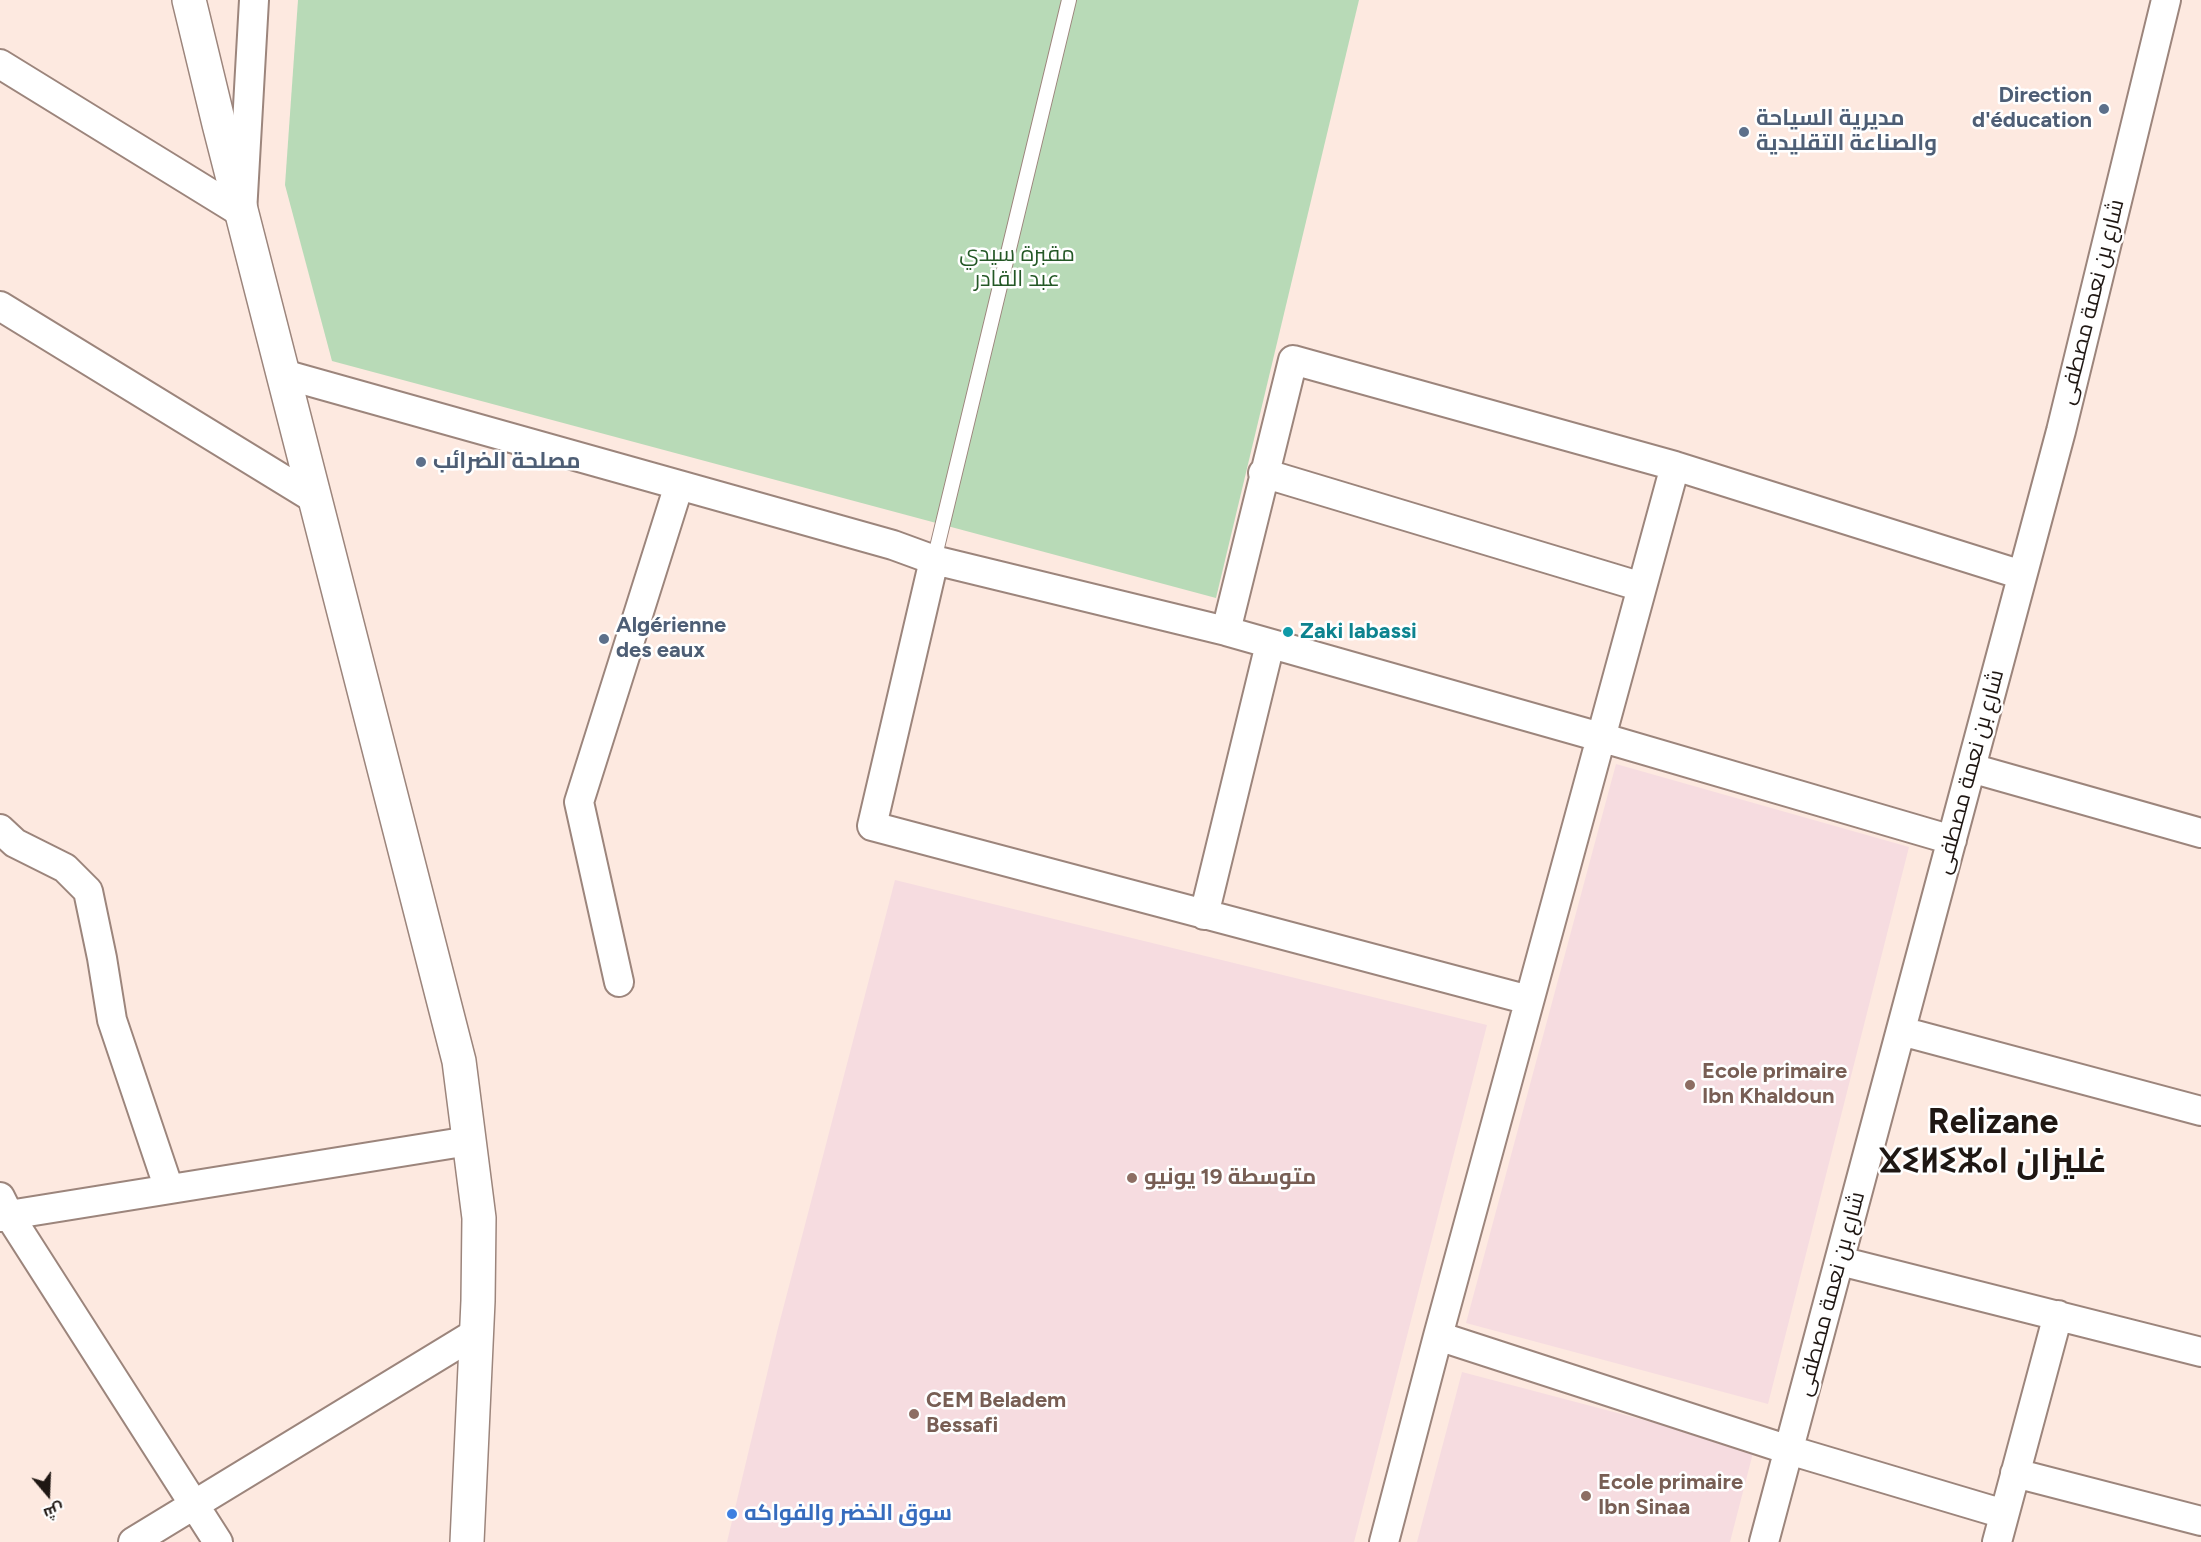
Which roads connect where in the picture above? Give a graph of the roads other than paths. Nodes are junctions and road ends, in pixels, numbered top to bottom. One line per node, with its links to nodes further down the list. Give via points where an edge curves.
1 (189, 0): 6 (main road)
2 (254, 0): 6 (street)
3 (1069, 0): 13 (lane)
4 (2166, 0): 14 (street, شارع بن نعمة مصطفى)
5 (0, 64): 6 (street)
6 (242, 213): 8 (main road)
7 (0, 306): 12 (street)
8 (283, 374): 11 (street); 12 (main road)
9 (1675, 466): 10 (street, via 1293,360); 14 (street); 15 (street)
10 (1263, 473): 15 (street); 16 (street)
11 (679, 485): 13 (street, via 893,545); 24 (street, via 579,802)
12 (315, 499): 28 (main road, via 459,1061)
13 (933, 560): 16 (street); 23 (street, via 872,826)
14 (2022, 575): 19 (street, شارع بن نعمة مصطفى)
15 (1642, 587): 18 (street)
16 (1226, 631): 17 (street)
17 (1270, 644): 18 (street); 23 (street)
18 (1600, 736): 22 (street); 25 (street)
19 (1971, 768): 21 (street); 22 (street, شارع بن نعمة مصطفى)
20 (0, 829): 29 (street, via 15,843 65,868 88,891 112,1020)
21 (2201, 833)
22 (1952, 840): 26 (street, شارع بن نعمة مصطفى)
23 (1204, 915): 25 (street)
24 (619, 982)
25 (1529, 1000): 34 (street)
26 (1901, 1031): 27 (street); 31 (street, شارع بن نعمة مصطفى)
27 (2201, 1111)
28 (469, 1141): 29 (street); 33 (main road, via 479,1218)
29 (169, 1189): 30 (street)
30 (3, 1210): 38 (street)
31 (1840, 1261): 32 (street); 36 (street, شارع بن نعمة مصطفى)
32 (2058, 1315): 35 (street); 37 (street)
33 (477, 1333): 38 (street); 43 (main road)
34 (1438, 1336): 36 (street); 44 (street)
35 (2201, 1352)
36 (1789, 1450): 39 (street); 45 (street, شارع بن نعمة مصطفى)
37 (2015, 1473): 39 (street); 40 (street)
38 (194, 1504): 41 (street); 42 (street)
39 (2004, 1515): 46 (street)
40 (2201, 1521)
41 (133, 1542)
42 (218, 1542)
43 (467, 1542)
44 (1384, 1542)
45 (1764, 1542)
46 (1997, 1542)

